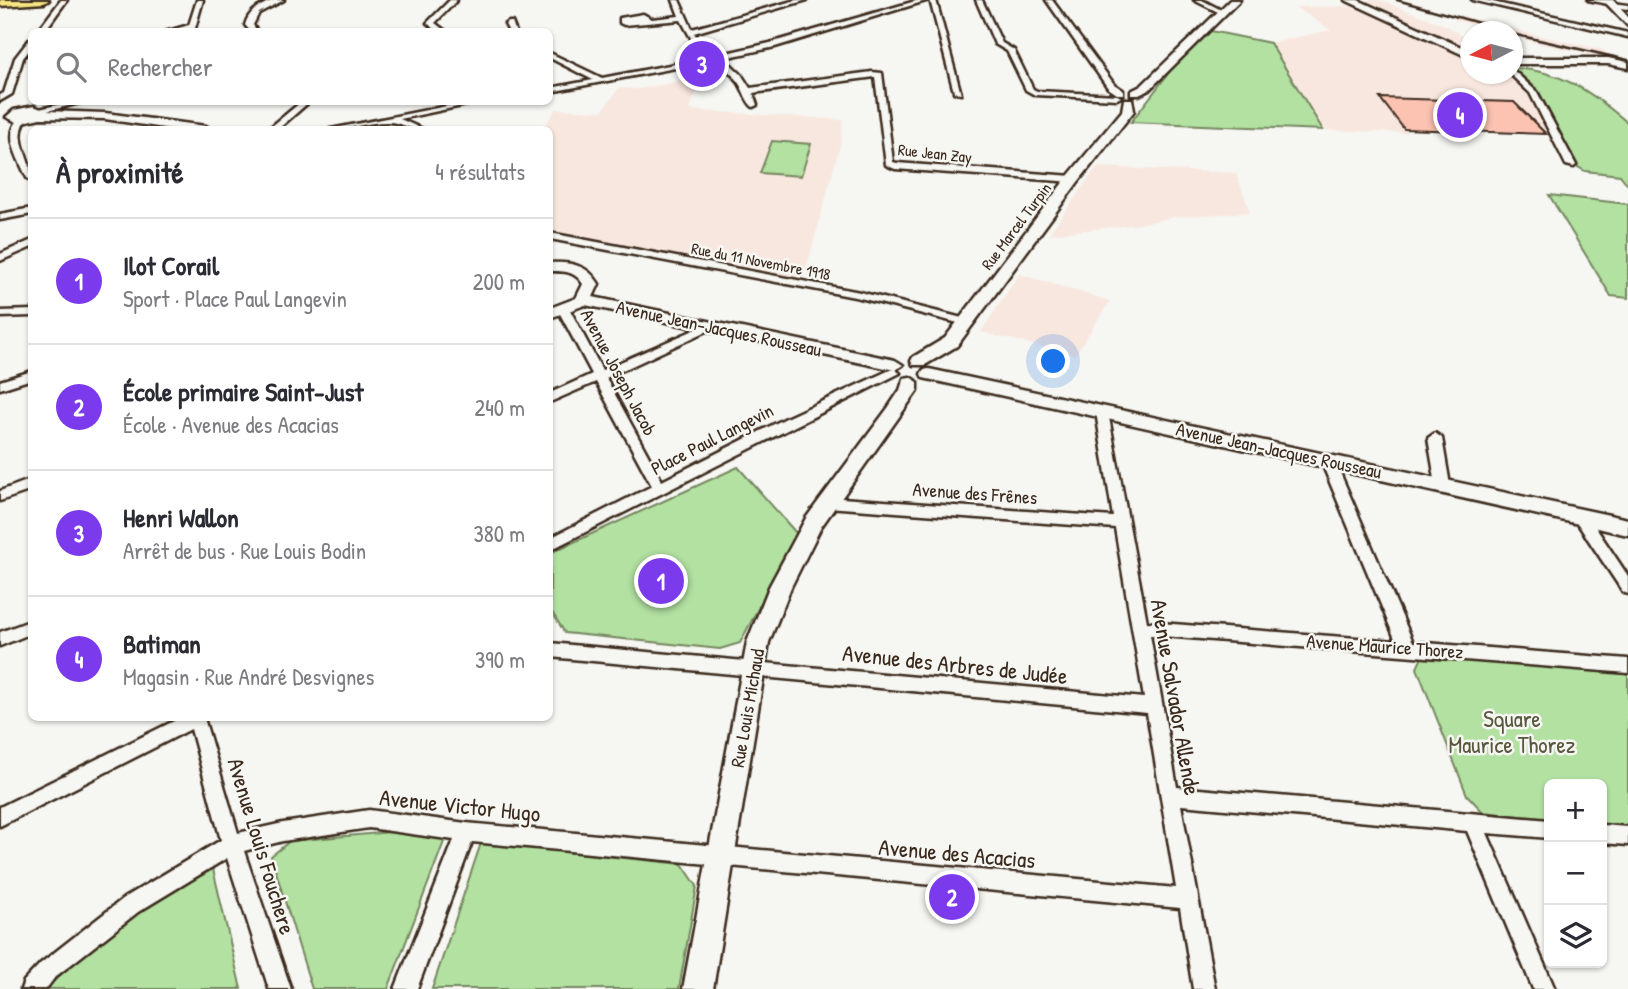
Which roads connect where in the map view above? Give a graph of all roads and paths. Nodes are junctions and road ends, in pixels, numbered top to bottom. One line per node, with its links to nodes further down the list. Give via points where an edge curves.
1 (44, 0): 18 (main road)
2 (64, 0): 26 (street)
3 (200, 0): 27 (street)
4 (281, 0): 28 (street, via 256,11 249,19)
5 (454, 0): 29 (street, via 431,23)
6 (676, 0): 22 (street)
7 (804, 0): 31 (street)
8 (926, 0): 17 (street)
9 (933, 0): 43 (street)
10 (979, 0): 44 (street, via 999,44 1010,50 1030,90)
11 (1049, 0): 44 (street, via 1111,86)
12 (1197, 0): 21 (street)
13 (1235, 0): 21 (street, Rue Marcel Turpin)
14 (1350, 0): 34 (street)
15 (1475, 0): 32 (street)
16 (1591, 0): 19 (street)
17 (906, 2): 36 (street, via 772,45)
18 (0, 3)
19 (1609, 3): 20 (street); 24 (street)
20 (1628, 7)
21 (1222, 12): 44 (street, Rue Marcel Turpin, via 1145,88)
22 (683, 18): 23 (street); 31 (street)
23 (651, 21)
24 (1627, 22)
25 (509, 24): 30 (street)
26 (43, 28)
27 (191, 28)
28 (252, 28)
29 (438, 28)
30 (511, 28)
31 (692, 31): 36 (street, via 705,53)
32 (1628, 35)
33 (28, 47): 45 (street, via 19,58 8,94)
34 (1460, 50)
35 (553, 56): 39 (street)
36 (715, 58): 39 (street); 42 (street, via 738,76)
37 (1523, 61): 38 (street)
38 (1628, 65)
39 (602, 81): 41 (street)
40 (1523, 82): 58 (street)
41 (553, 89)
42 (748, 92): 49 (street); 60 (street, Rue Jean Zay, via 879,75 890,163)
43 (958, 92)
44 (1125, 96): 60 (street, Rue Marcel Turpin, via 1128,111)
45 (0, 99)
46 (73, 105): 51 (street)
47 (302, 105): 54 (street)
48 (461, 105): 53 (street)
49 (753, 105)
50 (0, 107): 52 (street)
51 (63, 109): 52 (street); 55 (street)
52 (20, 116): 59 (street, via 15,135)
53 (390, 118): 56 (street); 57 (street)
54 (283, 125)
55 (179, 126)
56 (351, 126)
57 (411, 126)
58 (1571, 165)
59 (28, 168)
60 (1073, 179): 71 (street, Rue Marcel Turpin)
61 (28, 212): 62 (street)
62 (0, 217)
63 (553, 237): 71 (street, Rue du 11 Novembre 1918, via 860,295)
64 (28, 245): 65 (street)
65 (0, 258)
66 (553, 267): 67 (street, via 571,268 588,277 591,284)
67 (584, 300): 68 (street); 72 (street, Avenue Jean-Jacques Rousseau)
68 (557, 311): 76 (street, Avenue Joseph Jacob)
69 (28, 313): 70 (street)
70 (0, 314)
71 (966, 322): 73 (street, Rue Marcel Turpin)
72 (712, 326): 74 (street, Avenue Jean-Jacques Rousseau); 76 (street)
73 (924, 367): 74 (street, via 907,359); 79 (street, Avenue Jean-Jacques Rousseau)
74 (900, 373): 84 (street, Place Paul Langevin, via 793,420); 86 (street, Rue Louis Michaud, via 909,390)
75 (28, 376): 77 (street)
76 (600, 376): 78 (street); 84 (street, Avenue Joseph Jacob)
77 (0, 385)
78 (553, 397)
79 (1102, 412): 81 (street, Avenue Jean-Jacques Rousseau); 88 (street, Avenue Salvador Allende)
80 (1435, 438): 82 (street)
81 (1328, 461): 82 (street, Avenue Jean-Jacques Rousseau); 95 (street)
82 (1443, 485): 87 (street, Avenue Jean-Jacques Rousseau)
83 (28, 486): 85 (street)
84 (660, 489): 90 (street, Place Paul Langevin)
85 (0, 496)
86 (827, 502): 88 (street, Avenue des Frênes); 98 (street, Rue Louis Michaud, via 780,587)
87 (1581, 517): 89 (street, Avenue Jean-Jacques Rousseau); 91 (street)
88 (1121, 523): 93 (street, Avenue Salvador Allende)
89 (1628, 527)
90 (553, 542)
91 (1628, 587)
92 (28, 628): 94 (street)
93 (1141, 628): 95 (street, Avenue Maurice Thorez); 99 (street, Avenue Salvador Allende)
94 (0, 639)
95 (1407, 647): 97 (street, Avenue Maurice Thorez)
96 (553, 650): 98 (street)
97 (1628, 666)
98 (752, 667): 99 (street, Avenue des Arbres de Judée); 110 (street, Rue Louis Michaud)
99 (1153, 706): 102 (street, Avenue Salvador Allende)
100 (190, 721): 103 (street)
101 (197, 721): 109 (street, Avenue Louis Fouchere)
102 (1170, 795): 104 (street); 111 (street, Avenue Salvador Allende)
103 (0, 817)
104 (1474, 822): 105 (street); 117 (street)
105 (1544, 829)
106 (466, 832): 109 (street, Avenue Victor Hugo, via 369,819); 110 (street, Avenue Victor Hugo); 114 (street)
107 (1607, 834): 108 (street)
108 (1628, 836)
109 (232, 844): 112 (street, Avenue Victor Hugo, via 131,905 48,970); 113 (street, Avenue Louis Fouchere)
110 (722, 856): 111 (street, Avenue des Acacias); 115 (street, Rue Louis Michaud)
111 (1188, 899): 116 (street, Avenue Salvador Allende)
112 (32, 989)
113 (280, 989)
114 (407, 989)
115 (698, 989)
116 (1205, 989)
117 (1544, 989)

